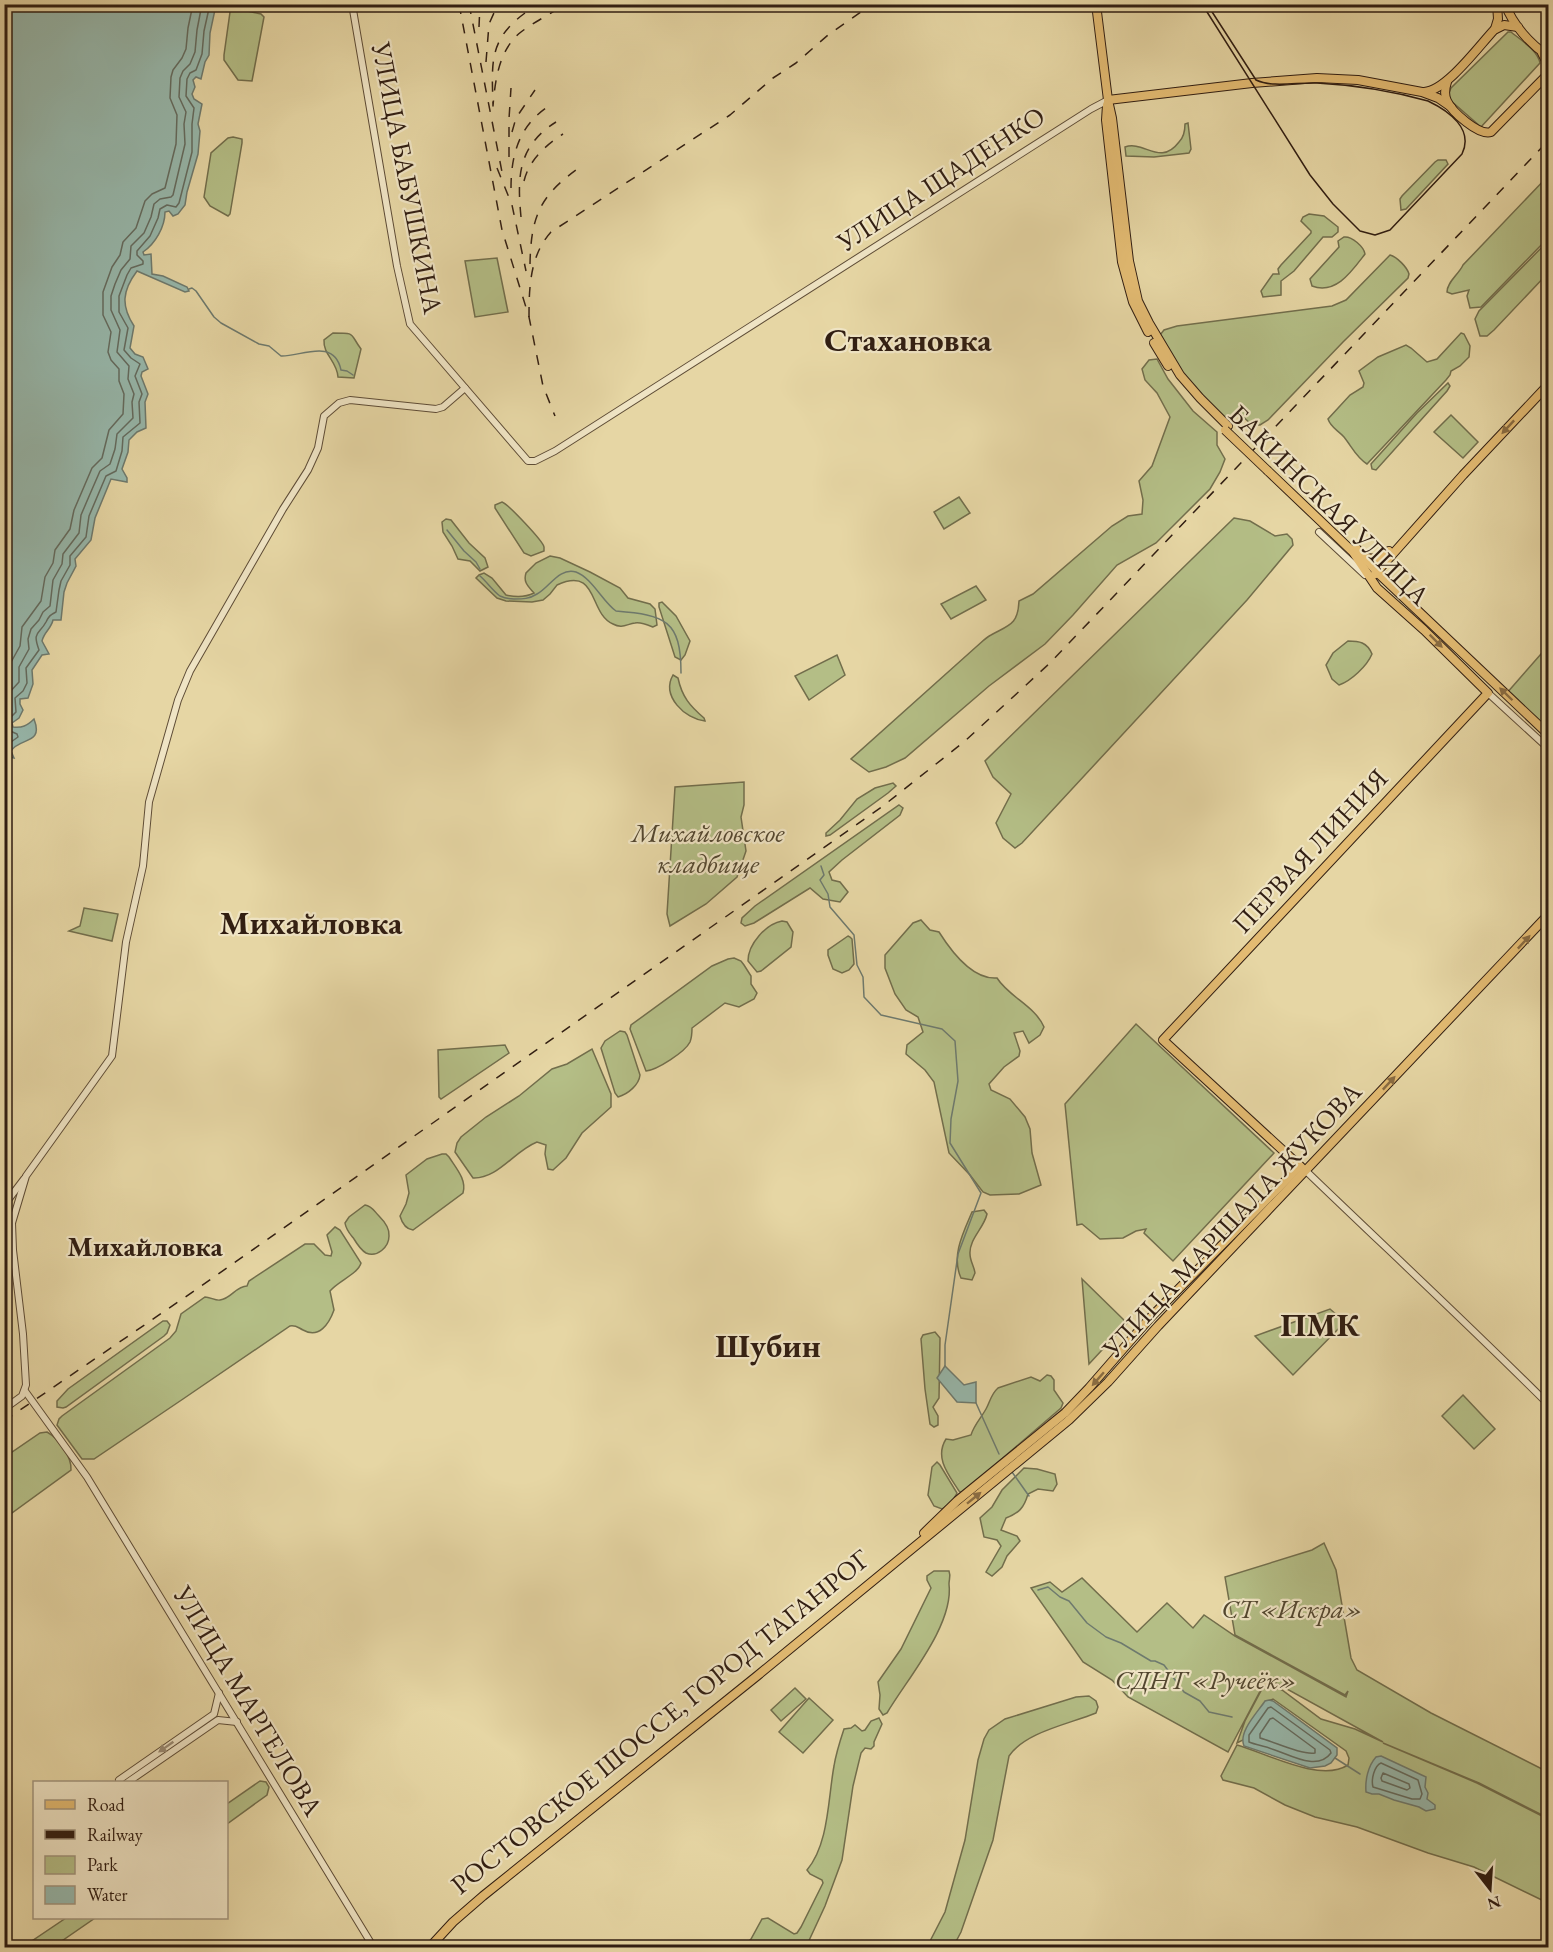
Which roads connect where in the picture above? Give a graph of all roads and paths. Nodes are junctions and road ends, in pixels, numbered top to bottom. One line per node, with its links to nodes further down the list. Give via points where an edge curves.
1 (352, 4): 14 (street, УЛИЦА БАБУШКИНА, via 410,324)
2 (1096, 4): 11 (main road, БАКИНСКАЯ УЛИЦА)
3 (1497, 4): 6 (main road)
4 (1505, 4): 5 (main road)
5 (1518, 27): 6 (main road, via 1504,25); 7 (main road)
6 (1494, 30): 9 (main road)
7 (1545, 54): 8 (main road)
8 (1548, 74): 12 (main road, via 1487,134)
9 (1447, 82): 10 (main road); 12 (main road, via 1445,97)
10 (1422, 92): 11 (main road, УЛИЦА ЩАДЕНКО, via 1358,80 1296,78); 12 (main road, УЛИЦА ЩАДЕНКО)
11 (1108, 100): 15 (street, УЛИЦА ЩАДЕНКО, via 555,451); 16 (main road, БАКИНСКАЯ УЛИЦА, bridge, via 1126,262 1136,309 1170,369 1194,400)
12 (1451, 107)
13 (1548, 385): 17 (main road, one-way to 17)
14 (465, 388): 15 (street, УЛИЦА БАБУШКИНА); 27 (street, via 440,408 350,400 339,403 324,416 318,448 308,470 190,671 178,700 149,802 143,866 126,942 112,1056)
15 (528, 461)
16 (1269, 469): 19 (main road, БАКИНСКАЯ УЛИЦА); 21 (main road, БАКИНСКАЯ УЛИЦА, via 1353,552)
17 (1422, 519): 19 (main road, via 1382,557); 20 (main road)
18 (1319, 532): 21 (street)
19 (1365, 558): 20 (main road, БАКИНСКАЯ УЛИЦА)
20 (1376, 571): 21 (main road); 23 (main road, БАКИНСКАЯ УЛИЦА, one-way to 20)
21 (1371, 581): 22 (main road, БАКИНСКАЯ УЛИЦА, one-way to 22)
22 (1488, 693): 24 (street, БАКИНСКАЯ УЛИЦА); 26 (main road, ПЕРВАЯ ЛИНИЯ, via 1163,1040)
23 (1548, 734)
24 (1548, 748)
25 (1548, 915): 26 (main road, УЛИЦА МАРШАЛА ЖУКОВА, one-way to 25)
26 (1303, 1168): 30 (main road, УЛИЦА МАРШАЛА ЖУКОВА); 31 (main road, УЛИЦА МАРШАЛА ЖУКОВА); 35 (street)
27 (26, 1176): 28 (street); 29 (street)
28 (5, 1204): 29 (street)
29 (12, 1223): 34 (street)
30 (1231, 1235): 31 (main road); 32 (main road, УЛИЦА МАРШАЛА ЖУКОВА)
31 (1238, 1243): 33 (main road, УЛИЦА МАРШАЛА ЖУКОВА)
32 (1150, 1318): 33 (main road); 37 (main road, УЛИЦА МАРШАЛА ЖУКОВА, one-way to 37, via 1065,1413)
33 (1158, 1326): 37 (main road, УЛИЦА МАРШАЛА ЖУКОВА, one-way to 33, via 1069,1420)
34 (25, 1391): 36 (street); 39 (street, УЛИЦА МАРГЕЛОВА, via 87,1477)
35 (1548, 1404)
36 (4, 1409)
37 (943, 1520): 38 (main road, УЛИЦА МАРШАЛА ЖУКОВА)
38 (927, 1534): 46 (main road, РОСТОВСКОЕ ШОССЕ, ГОРОД ТАГАНРОГ, via 480,1893)
39 (219, 1693): 40 (street); 42 (street, УЛИЦА МАРГЕЛОВА)
40 (214, 1714): 41 (street); 43 (street, one-way to 43)
41 (219, 1720): 42 (street); 44 (street)
42 (237, 1722): 45 (street, УЛИЦА МАРГЕЛОВА)
43 (119, 1781)
44 (130, 1781)
45 (374, 1947)
46 (427, 1947)

